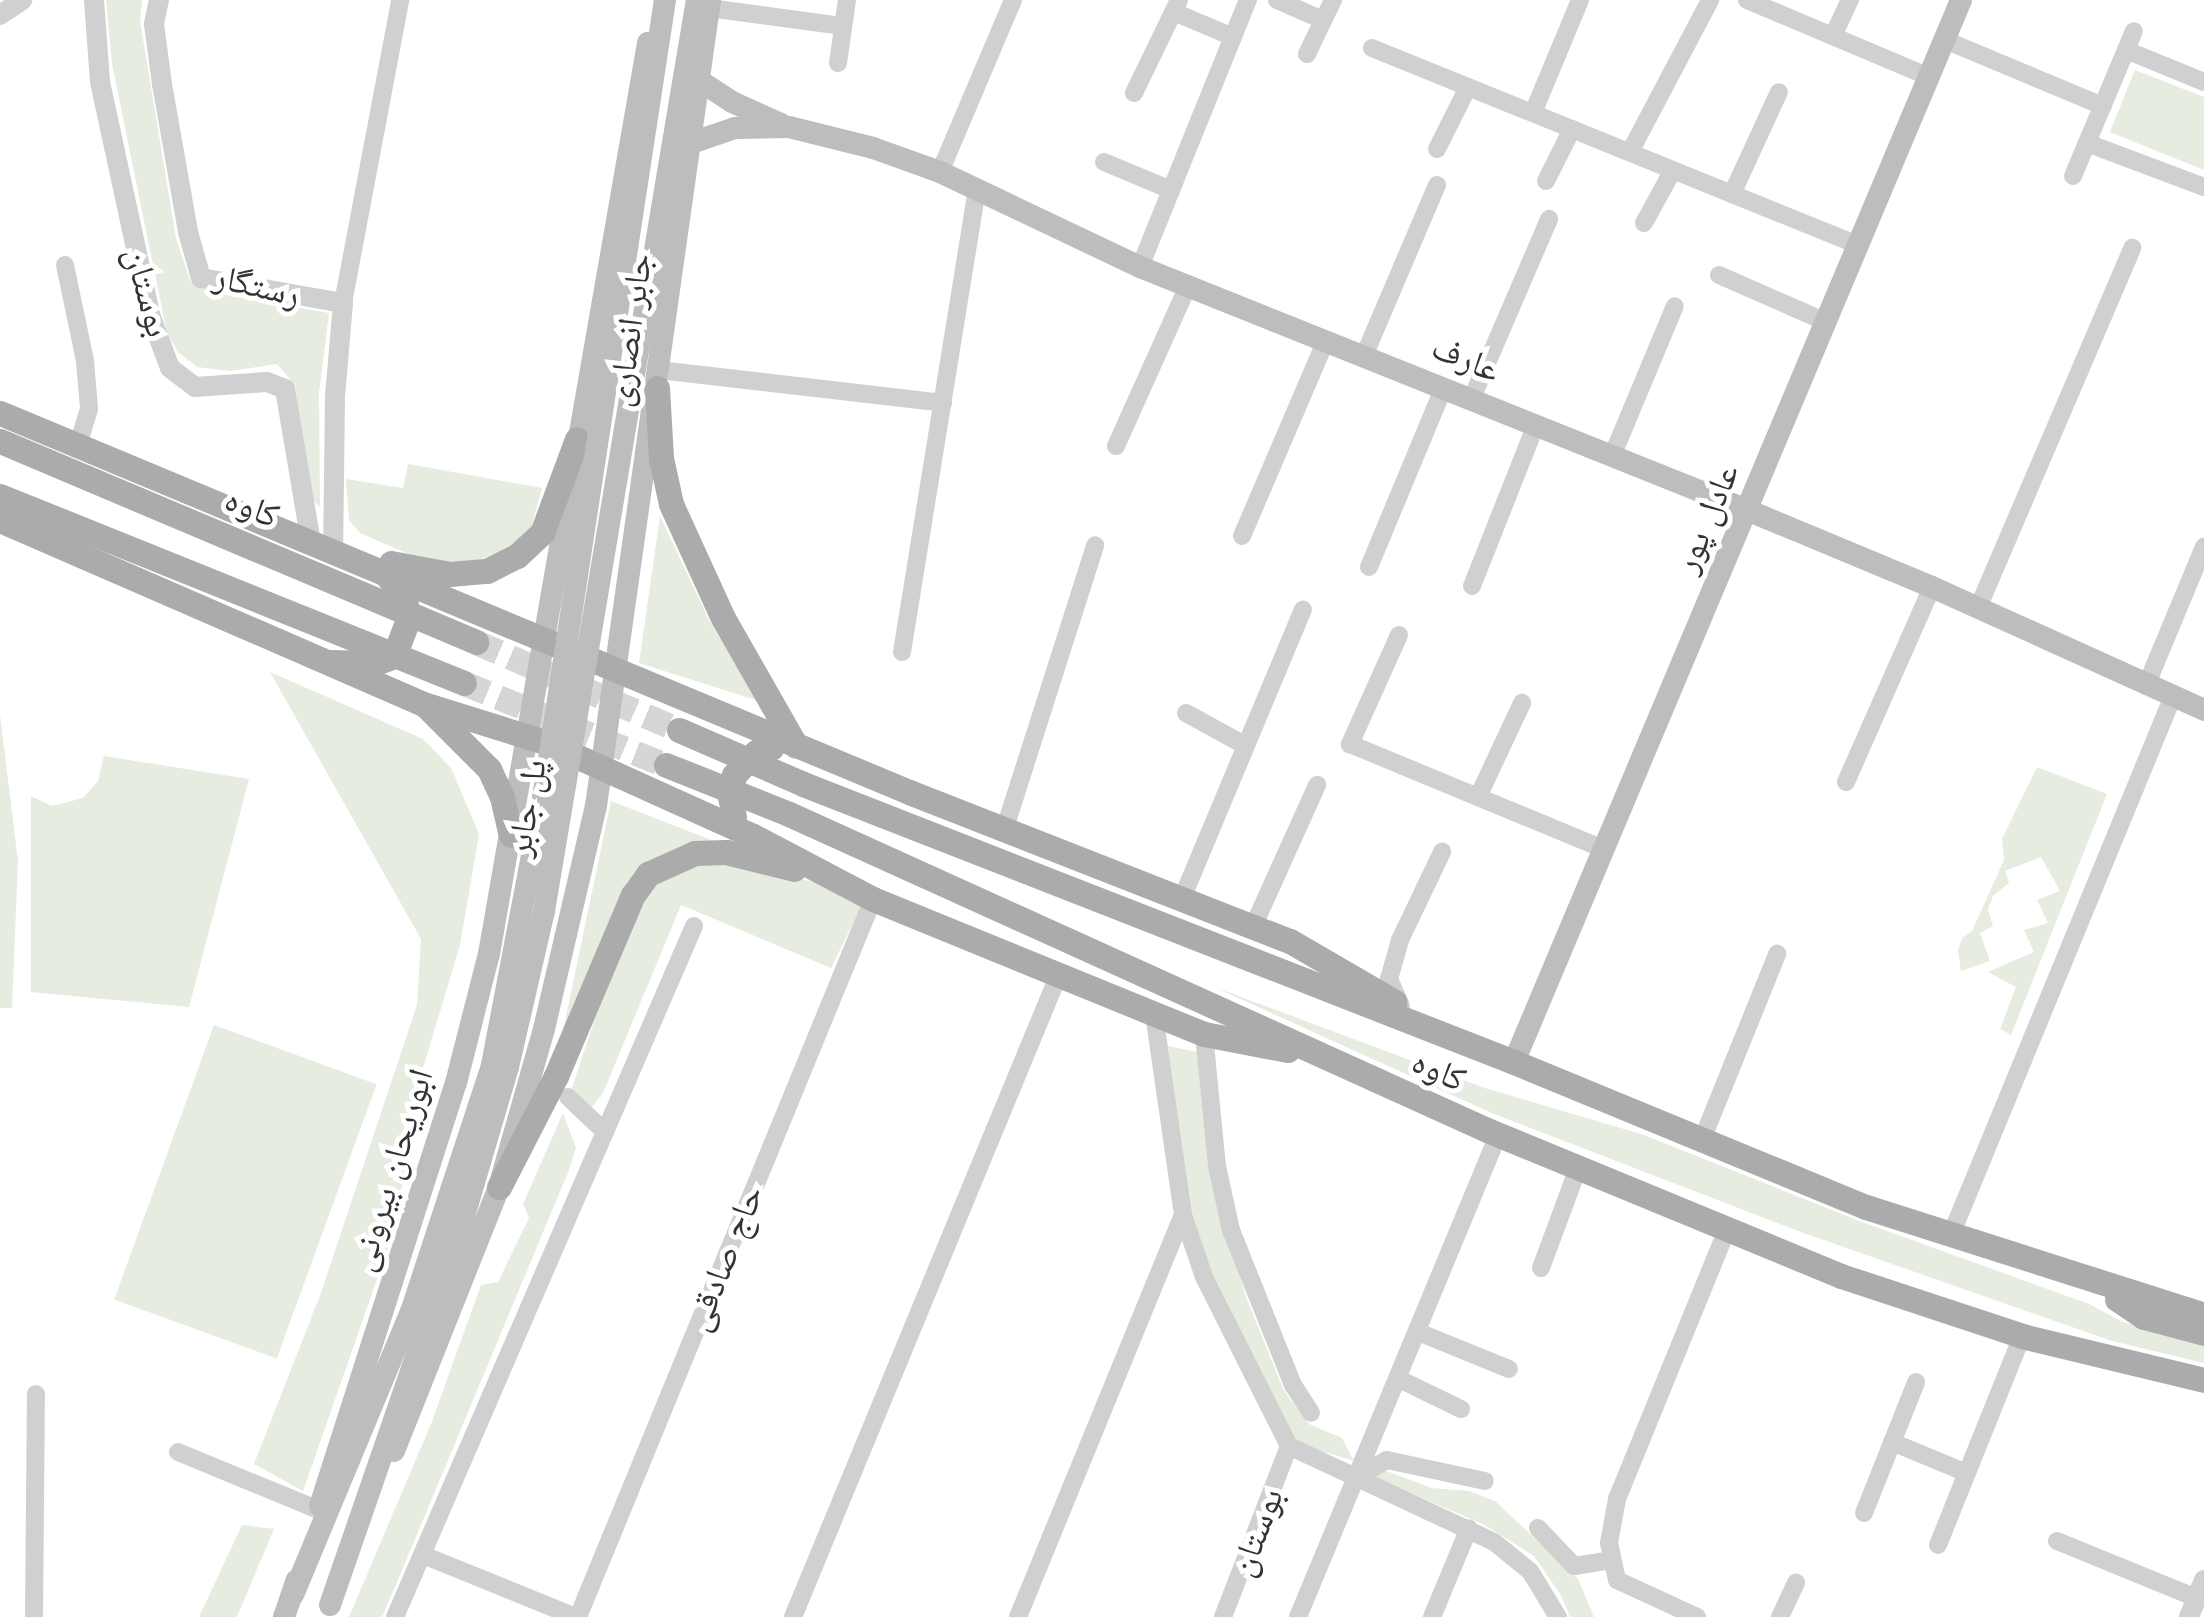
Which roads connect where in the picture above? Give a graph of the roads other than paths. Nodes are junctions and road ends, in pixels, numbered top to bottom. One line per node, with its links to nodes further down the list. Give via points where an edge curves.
1 (22, 0): 20 (street)
2 (94, 0): 85 (street, بوستان, via 100,82 151,317 170,368 195,387 267,382 285,389)
3 (159, 0): 63 (street, رستگار, via 154,24 162,84 201,278)
4 (400, 0): 63 (street)
5 (656, 0): 74 (main road, جابر انصاری)
6 (665, 0): 170 (main road, پل جابر, bridge, via 540,817 492,1065 411,1312)
7 (846, 0): 22 (street)
8 (1013, 0): 47 (street)
9 (1248, 0): 25 (street)
10 (1277, 0): 21 (street)
11 (1333, 0): 21 (street)
12 (1580, 0): 38 (street)
13 (1710, 0): 44 (street)
14 (1747, 0): 19 (street)
15 (1850, 0): 24 (street)
16 (1962, 0): 26 (main road, عادل پور)
17 (705, 2): 22 (street); 32 (main road, جابر انصاری); 172 (main road, پل جابر, bridge, via 551,874 508,1067 463,1220)
18 (1176, 6): 25 (street); 36 (street)
19 (1781, 7): 24 (street)
20 (0, 14)
21 (1323, 20): 29 (street)
22 (843, 26): 30 (street)
23 (2134, 32): 28 (street)
24 (1833, 36): 31 (street)
25 (1233, 37): 52 (street)
26 (1944, 40): 31 (main road, عادل پور); 37 (street)
27 (1372, 48): 34 (street)
28 (2126, 50): 33 (street); 37 (street)
29 (1306, 54)
30 (838, 63)
31 (1929, 77): 57 (main road, عادل پور)
32 (700, 81): 39 (main road); 41 (main road, جابر انصاری)
33 (2204, 82)
34 (1468, 87): 38 (street); 43 (street)
35 (1779, 92): 54 (street)
36 (1134, 93)
37 (2103, 106): 42 (street)
38 (1533, 113): 40 (street)
39 (789, 127): 41 (main road, عارف, via 735,128); 47 (main road, عارف)
40 (1572, 129): 44 (street); 49 (street)
41 (691, 142): 68 (main road, جابر انصاری)
42 (2087, 143): 48 (street); 51 (street)
43 (1436, 148)
44 (1630, 152): 46 (street)
45 (1104, 162): 52 (street)
46 (1673, 170): 54 (street); 56 (street)
47 (940, 172): 53 (main road, عارف)
48 (2073, 176)
49 (1546, 182)
50 (1436, 185): 67 (street)
51 (2204, 187)
52 (1171, 190): 60 (street)
53 (977, 191): 60 (main road, عارف); 71 (street)
54 (1732, 194): 57 (street)
55 (1549, 218): 70 (street)
56 (1644, 223)
57 (1858, 245): 65 (main road, عادل پور)
58 (2132, 248): 91 (street)
59 (65, 264): 76 (street, via 89,409)
60 (1140, 267): 62 (main road, عارف)
61 (1720, 275): 65 (street)
62 (1188, 286): 66 (main road, عارف); 77 (street)
63 (343, 302): 85 (street, رستگار)
64 (1675, 306): 78 (street)
65 (1826, 322): 80 (main road, عادل پور)
66 (1326, 340): 67 (main road, عارف); 82 (street)
67 (1364, 356): 69 (main road, عارف)
68 (658, 379): 71 (street); 98 (main road, جابر انصاری); 108 (main road, via 661,458 671,504 723,618)
69 (1444, 387): 70 (main road, عارف); 86 (street)
70 (1472, 398): 73 (main road, عارف)
71 (944, 402): 96 (street)
72 (0, 413): 76 (main road)
73 (1536, 424): 78 (main road, عارف); 89 (street)
74 (577, 439): 85 (main road, via 542,534 487,571 450,574); 94 (main road, جابر انصاری)
75 (0, 441): 95 (main road, کاوه)
76 (78, 445): 85 (main road)
77 (1116, 446)
78 (1612, 454): 80 (main road, عارف)
79 (0, 496): 99 (main road)
80 (1747, 510): 90 (main road, عارف); 118 (main road, عادل پور)
81 (0, 520): 97 (main road)
82 (1242, 536)
83 (1095, 545): 115 (street)
84 (2204, 547): 87 (street)
85 (330, 550): 88 (main road)
86 (1369, 567)
87 (2199, 572): 100 (street)
88 (385, 573): 94 (main road); 97 (main road, bridge, via 405,598 408,619 394,656 376,663)
89 (1472, 586)
90 (1932, 587): 91 (main road, عارف); 112 (street)
91 (1978, 608): 100 (main road, عارف)
92 (1302, 609): 109 (street)
93 (1399, 635): 114 (street, via 1350,744)
94 (544, 639): 98 (main road); 107 (main road, جابر انصاری)
95 (476, 642)
96 (902, 652)
97 (331, 662): 103 (main road)
98 (616, 669): 108 (main road); 111 (main road, جابر انصاری)
99 (464, 682)
100 (2146, 686): 101 (main road, عارف)
101 (2172, 696): 104 (main road, عارف); 141 (street)
102 (1522, 703): 114 (street)
103 (423, 704): 107 (main road); 116 (main road, via 489,769)
104 (2204, 710)
105 (1186, 713): 109 (street)
106 (679, 730): 130 (main road, کاوه)
107 (528, 735): 111 (main road); 116 (main road, ابوریحان بیرونی)
108 (798, 746): 115 (main road); 117 (main road, bridge, via 756,752 734,775 734,817)
109 (1246, 746): 122 (street)
110 (666, 764): 131 (main road, کاوه)
111 (601, 767): 117 (main road); 138 (main road, via 544,1030)
112 (1846, 782)
113 (1317, 785): 124 (street)
114 (1478, 797): 118 (street)
115 (1004, 831): 122 (main road)
116 (510, 836): 161 (main road, ابوریحان بیرونی, via 456,1083)
117 (753, 836): 120 (main road)
118 (1604, 850): 132 (main road, عادل پور)
119 (1442, 852): 127 (street, via 1389,979)
120 (834, 880): 121 (main road); 138 (main road, via 726,852 695,852 648,874 632,895 556,1076)
121 (873, 899): 126 (main road); 175 (street, حاج صادقی)
122 (1182, 901): 124 (main road)
123 (694, 926): 134 (street)
124 (1253, 928): 127 (main road, via 1290,941)
125 (1777, 954): 136 (street)
126 (1058, 974): 128 (main road); 176 (street)
127 (1402, 1006): 130 (main road)
128 (1154, 1014): 129 (main road); 139 (street)
129 (1204, 1034): 131 (main road); 154 (street, via 1217,1166 1231,1230 1292,1385)
130 (1464, 1043): 132 (main road, کاوه)
131 (1326, 1058): 135 (main road, کاوه)
132 (1514, 1062): 136 (main road, کاوه)
133 (568, 1097): 134 (street)
134 (605, 1132): 167 (street)
135 (1498, 1135): 137 (main road, کاوه); 145 (street)
136 (1702, 1140): 141 (main road, کاوه)
137 (1578, 1168): 140 (main road, کاوه); 142 (street)
138 (499, 1187): 172 (main road)
139 (1183, 1215): 156 (street, via 1204,1276); 177 (street)
140 (1727, 1230): 147 (main road, کاوه); 168 (street, via 1617,1499)
141 (1951, 1236): 143 (main road, کاوه)
142 (1541, 1268)
143 (2088, 1280): 144 (main road, کاوه); 146 (main road, via 2144,1318)
144 (2204, 1315)
145 (1418, 1332): 148 (street); 149 (street)
146 (2204, 1334)
147 (2022, 1336): 151 (main road, کاوه); 158 (street)
148 (1509, 1369)
149 (1399, 1379): 153 (street); 159 (street)
150 (1916, 1382): 155 (street)
151 (2204, 1382)
152 (36, 1394): 173 (street)
153 (1461, 1409)
154 (1310, 1414)
155 (1892, 1442): 158 (street); 162 (street)
156 (1289, 1446): 159 (street); 178 (street, بوستان)
157 (178, 1452): 161 (street)
158 (1967, 1473): 166 (street)
159 (1359, 1476): 160 (street, via 1386,1460); 163 (street); 179 (street)
160 (1485, 1480)
161 (319, 1510): 170 (main road, ابوریحان بیرونی)
162 (1864, 1513)
163 (1470, 1528): 180 (street); 181 (street, via 1530,1571)
164 (1538, 1528): 168 (street, via 1574,1566)
165 (2057, 1541): 171 (street)
166 (1938, 1546)
167 (423, 1555): 174 (street); 175 (street)
168 (1613, 1560): 182 (street, via 1617,1580)
169 (1796, 1583): 183 (street)
170 (288, 1606)
171 (2194, 1606)
172 (328, 1611)
173 (34, 1617)
174 (396, 1617)
175 (577, 1617)
176 (793, 1617)
177 (1018, 1617)
178 (1222, 1617)
179 (1298, 1617)
180 (1432, 1617)
181 (1558, 1617)
182 (1697, 1617)
183 (1780, 1617)

